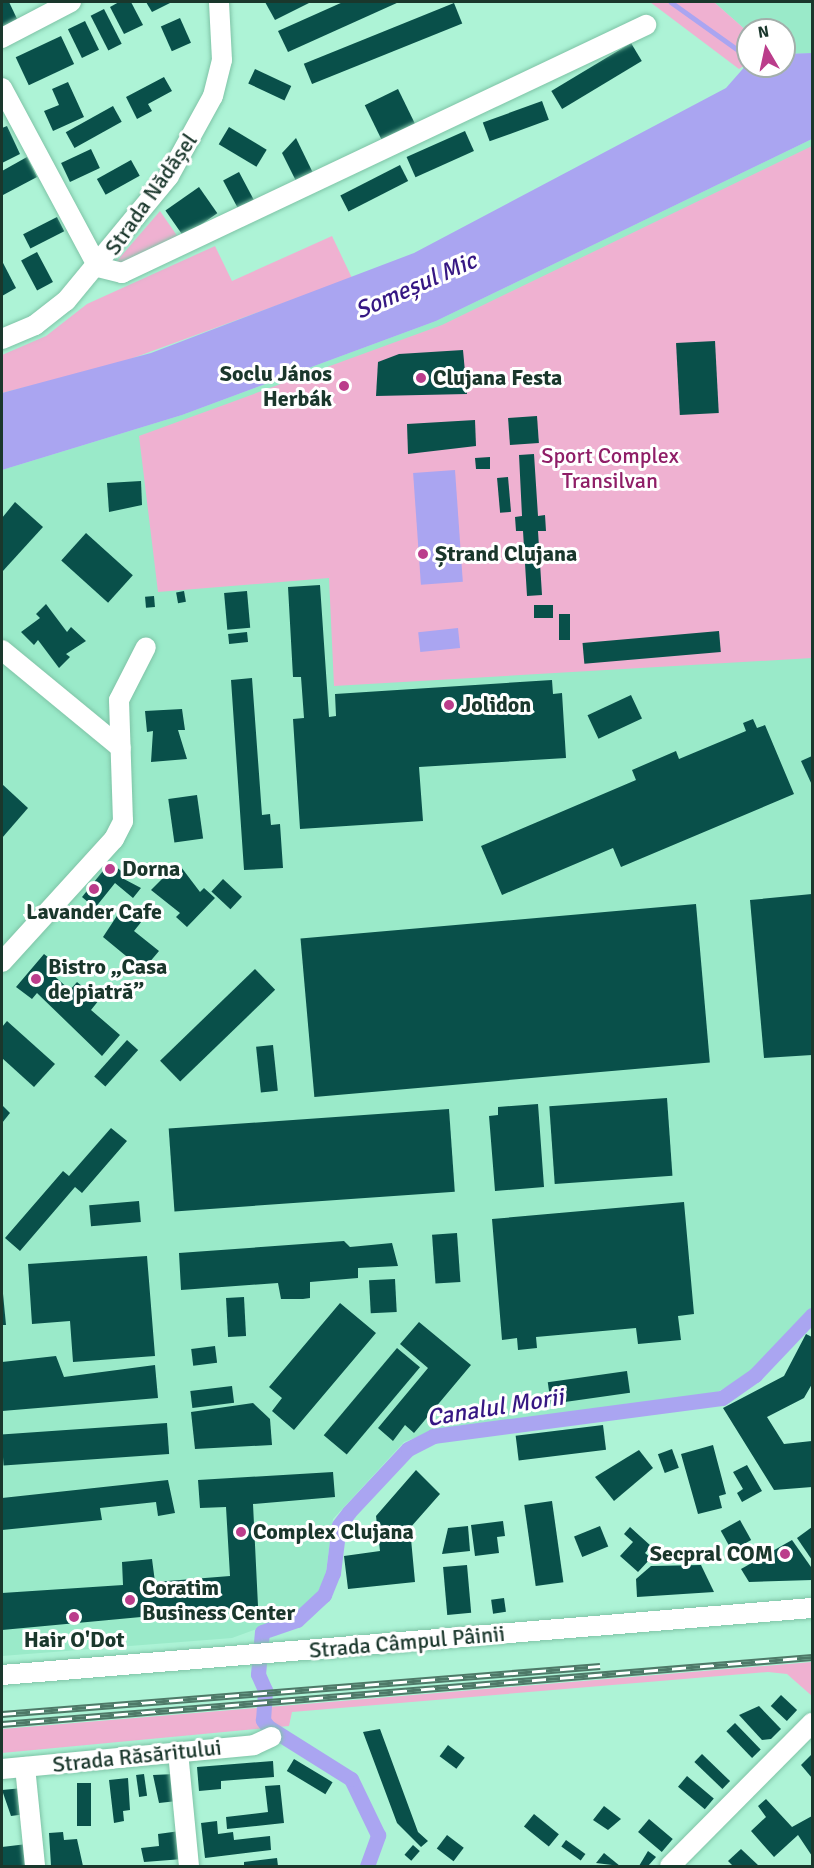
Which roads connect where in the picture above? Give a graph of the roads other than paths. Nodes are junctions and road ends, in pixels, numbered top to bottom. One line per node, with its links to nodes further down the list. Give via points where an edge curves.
1 (71, 2): 4 (street)
2 (219, 2): 6 (street, Strada Nădășel, via 222,60 213,96 169,176)
3 (646, 26): 6 (street, via 139,268 111,274)
4 (2, 38)
5 (2, 88): 6 (street)
6 (98, 267): 7 (street, Strada Nădășel, via 35,325)
7 (2, 339)
8 (146, 647): 10 (street, via 119,700)
9 (2, 650): 10 (street)
10 (121, 748): 11 (street, via 123,821 114,839)
11 (2, 962)
12 (813, 1608): 13 (street, Strada Câmpul Pâinii)
13 (2, 1675)
14 (813, 1723): 21 (street)
15 (271, 1737): 16 (street, Strada Răsăritului, via 254,1744)
16 (178, 1752): 17 (street, Strada Răsăritului); 20 (street)
17 (25, 1767): 18 (street, Strada Răsăritului); 19 (street)
18 (2, 1769)
19 (35, 1866)
20 (189, 1866)
21 (670, 1866)

